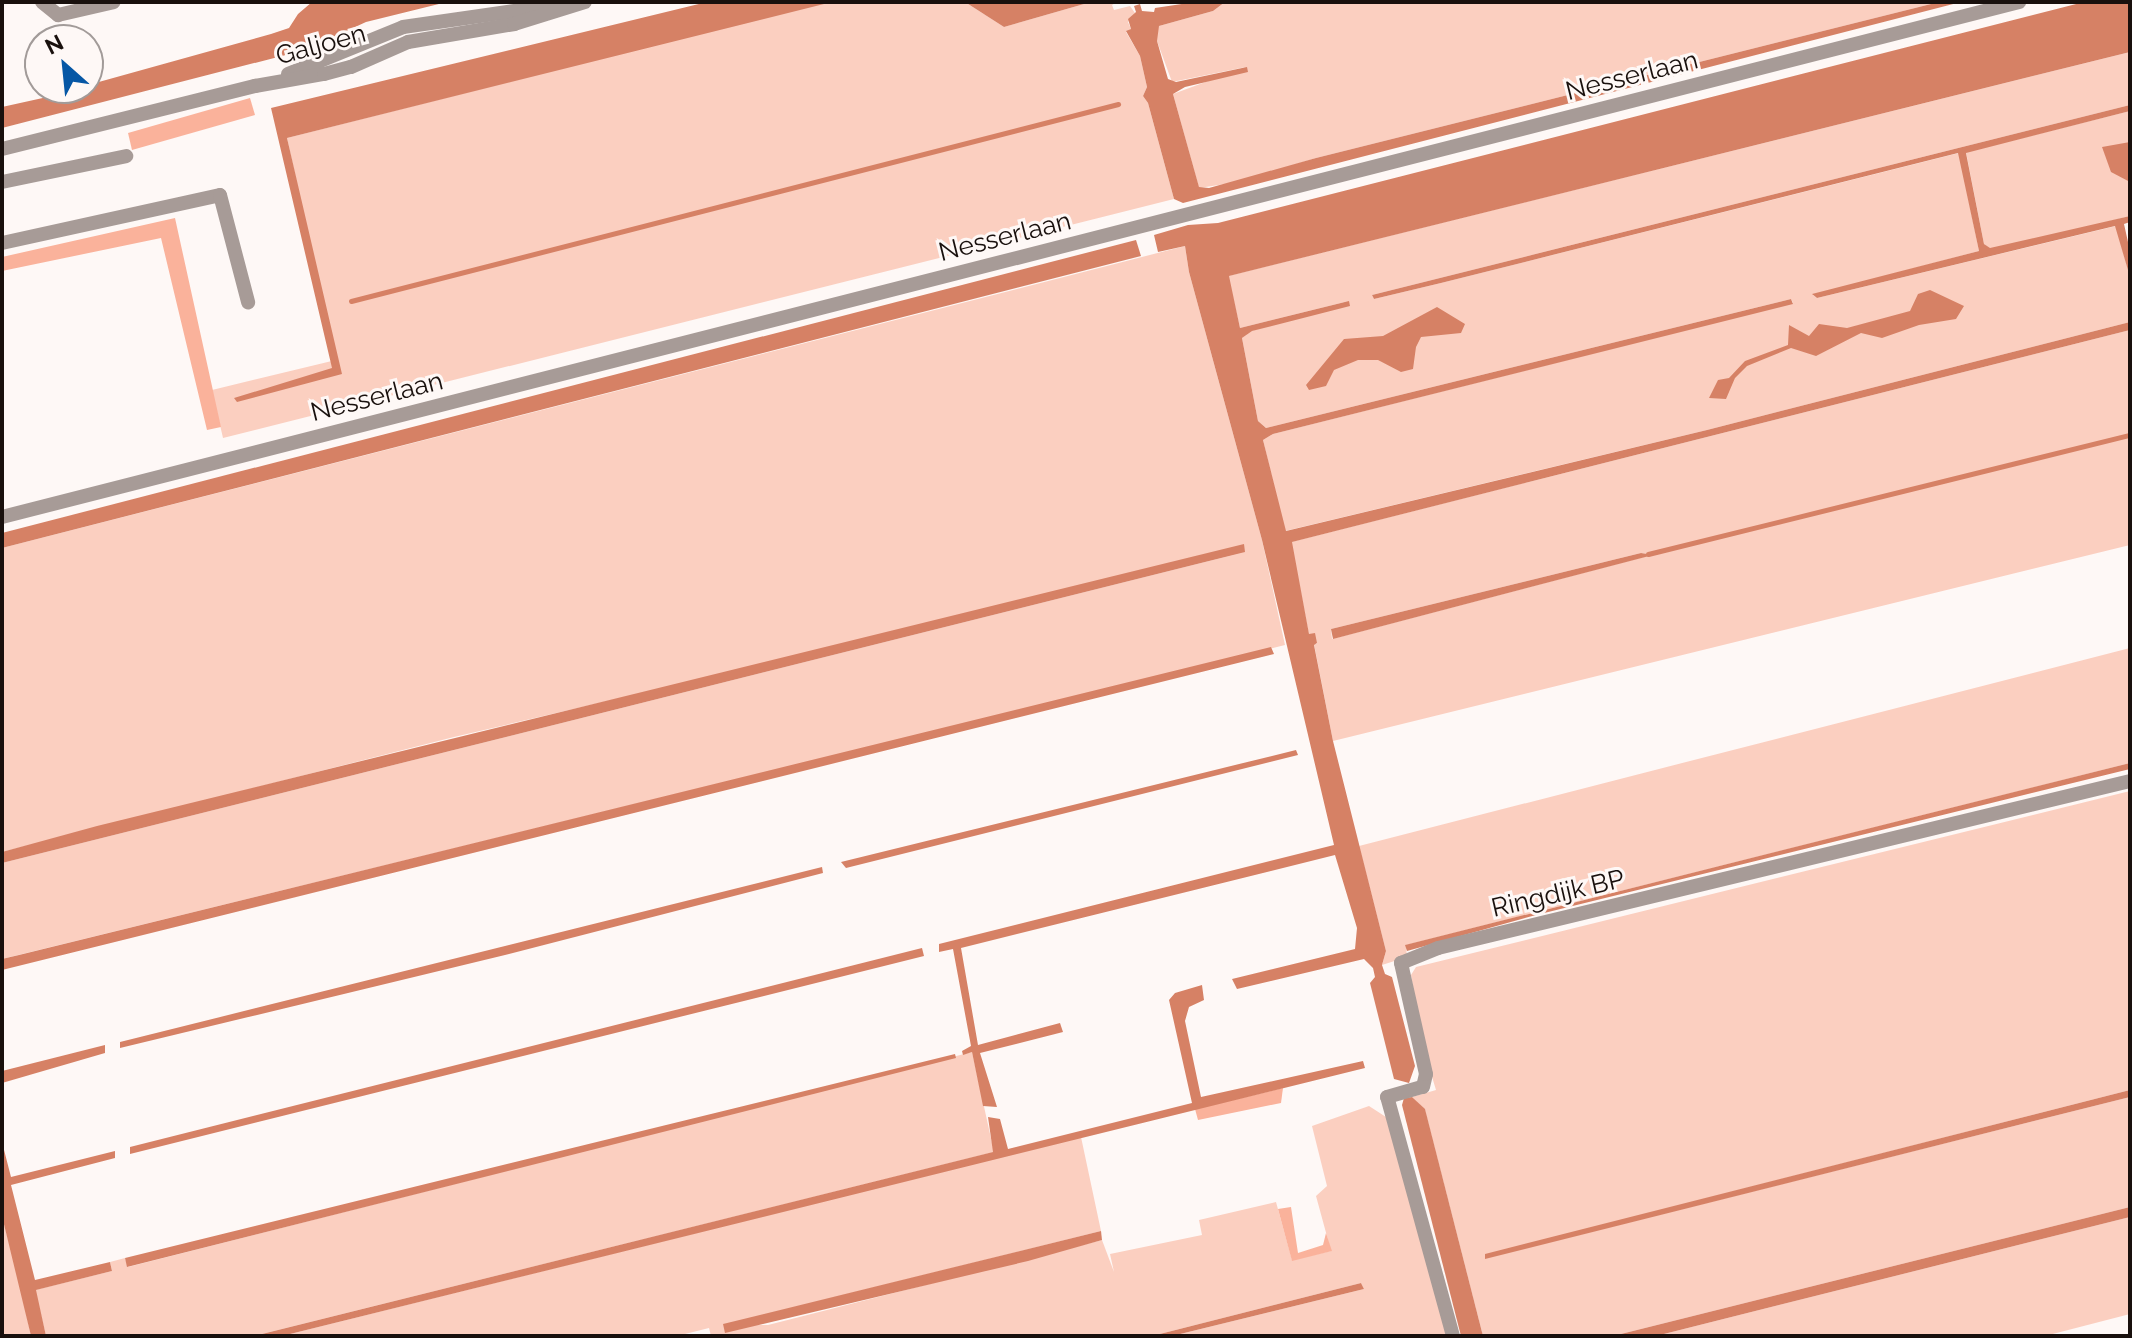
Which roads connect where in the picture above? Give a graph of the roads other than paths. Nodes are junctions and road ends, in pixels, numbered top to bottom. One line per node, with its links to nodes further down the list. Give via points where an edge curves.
1 (42, 2): 2 (street, via 58,15)
2 (114, 2)
3 (577, 2): 6 (street, Galjoen, via 403,27)
4 (585, 2): 6 (street, Galjoen, via 514,24 408,42 324,74)
5 (2019, 2): 12 (street, Nesserlaan)
6 (255, 86): 7 (street, Galjoen)
7 (2, 149)
8 (126, 156): 9 (street)
9 (2, 182)
10 (2, 243): 11 (street, via 220,195)
11 (248, 302)
12 (2, 517)
13 (2130, 781): 14 (street, Ringdijk BP, via 1438,948 1401,963 1426,1074 1423,1087 1387,1097)
14 (1453, 1336)

